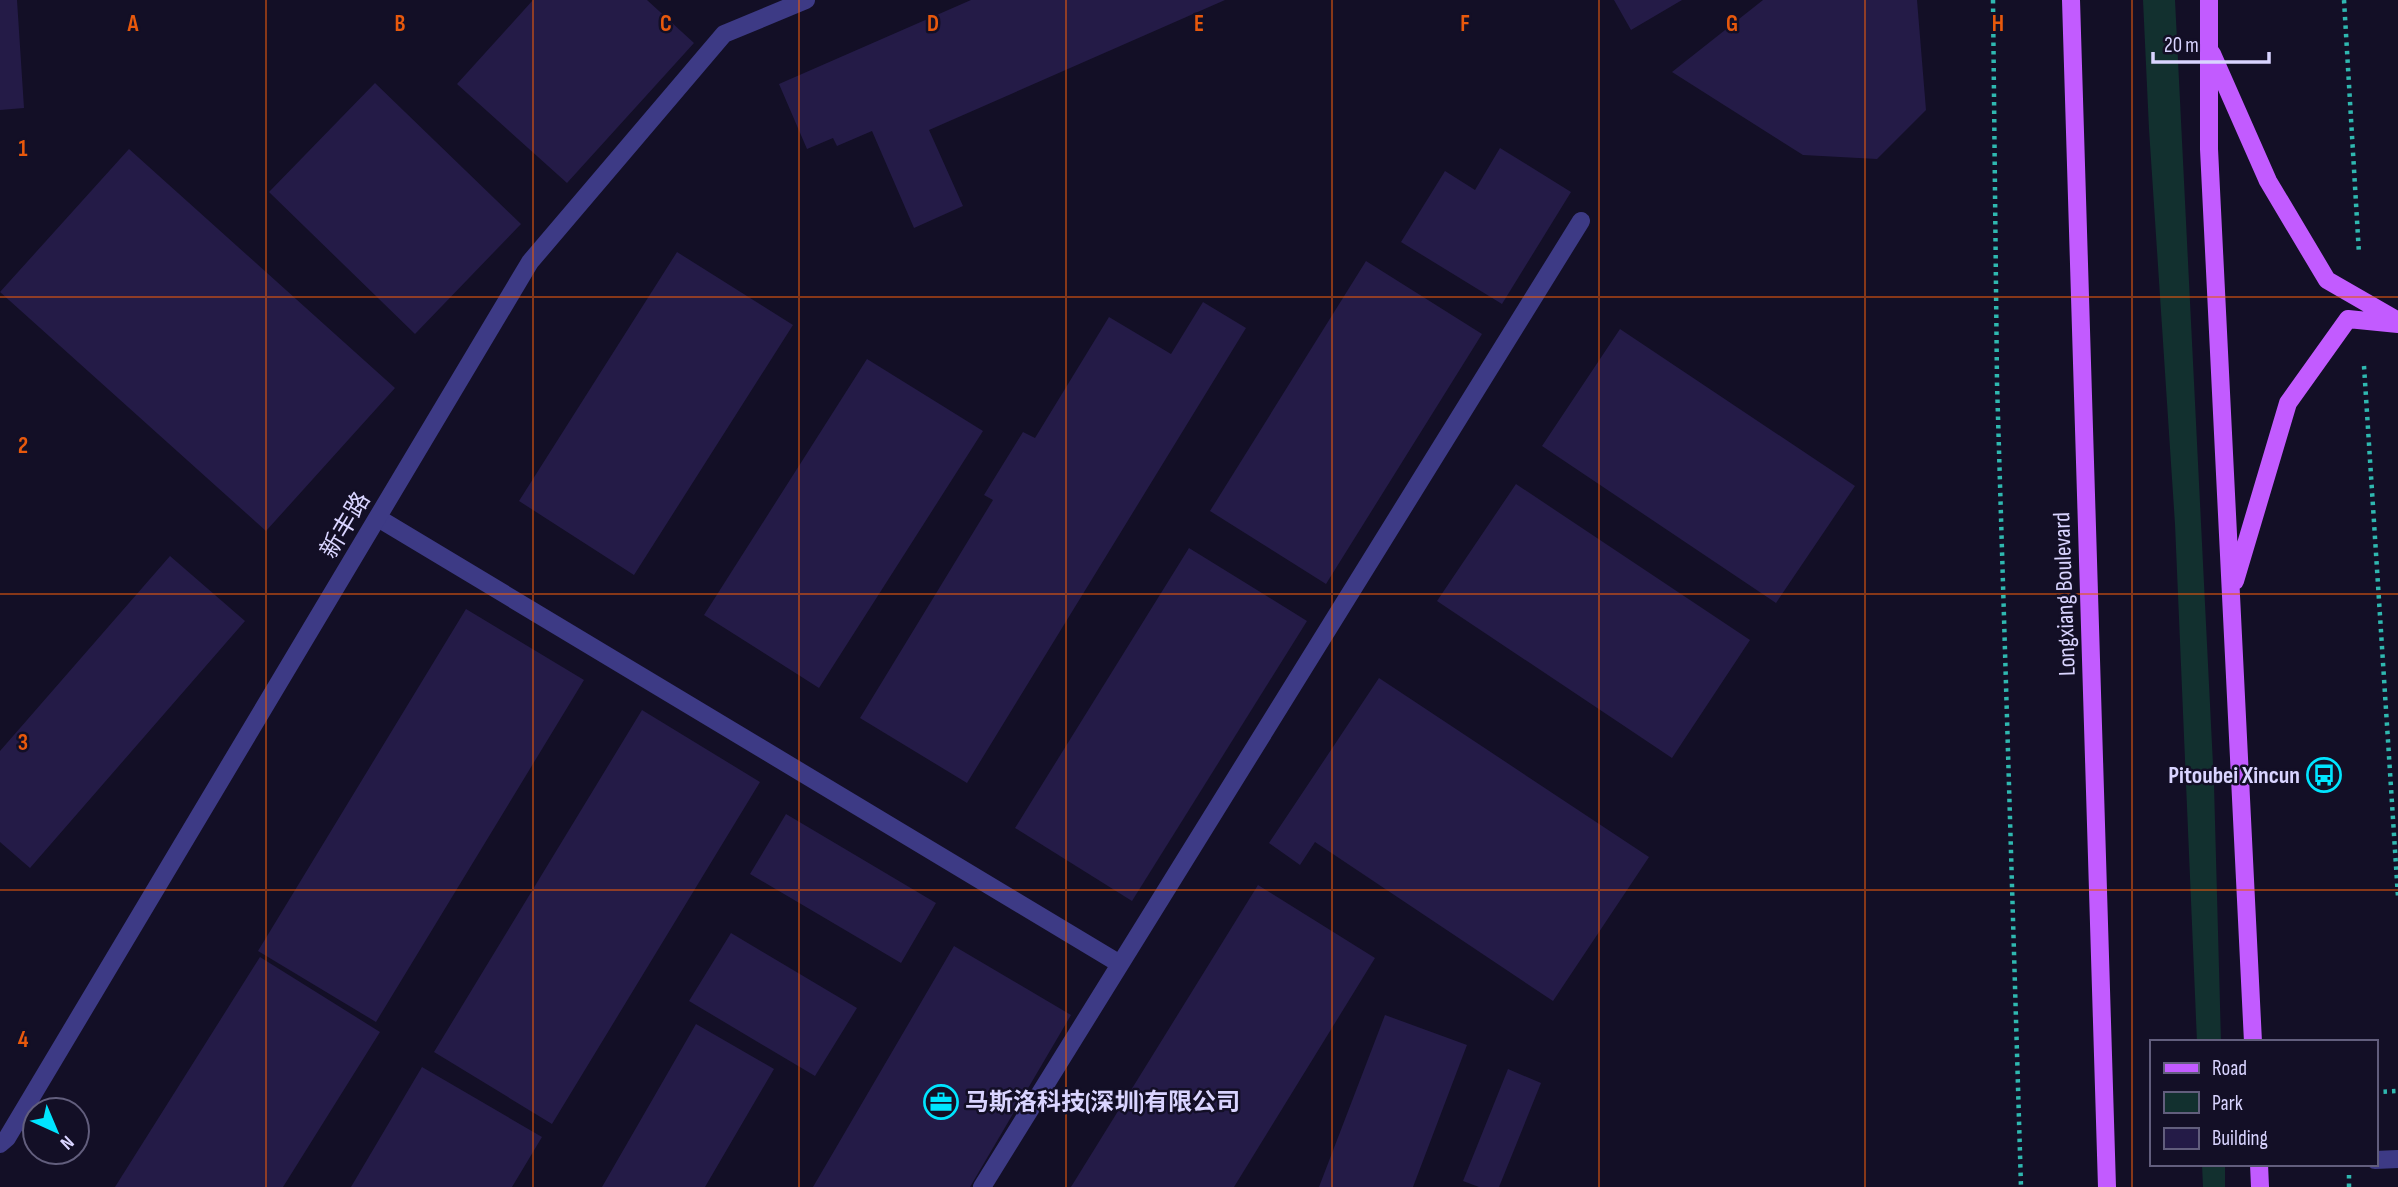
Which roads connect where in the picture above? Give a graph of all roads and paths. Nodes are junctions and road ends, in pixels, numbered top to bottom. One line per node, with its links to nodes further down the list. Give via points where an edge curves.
1 (806, 0): 11 (street, 新丰路, via 724,34 530,262)
2 (1993, 0): 23 (path, via 1997,383)
3 (2071, 0): 24 (main road, Longxiang Boulevard)
4 (2209, 0): 6 (main road)
5 (2344, 0): 8 (path)
6 (2208, 45): 9 (main road, via 2268,181 2327,280); 12 (main road)
7 (1581, 221): 14 (street)
8 (2359, 254)
9 (2398, 322): 12 (main road, via 2348,319 2288,403)
10 (2364, 366): 13 (path)
11 (378, 518): 14 (street); 18 (street, 新丰路)
12 (2232, 594): 15 (main road)
13 (2398, 897)
14 (1120, 964): 22 (street)
15 (2253, 1040)
16 (2398, 1091): 17 (path)
17 (2377, 1092)
18 (0, 1144)
19 (2398, 1159): 20 (street)
20 (2377, 1160)
21 (2259, 1166): 25 (main road)
22 (982, 1187)
23 (2021, 1187)
24 (2107, 1187)
25 (2260, 1187)

